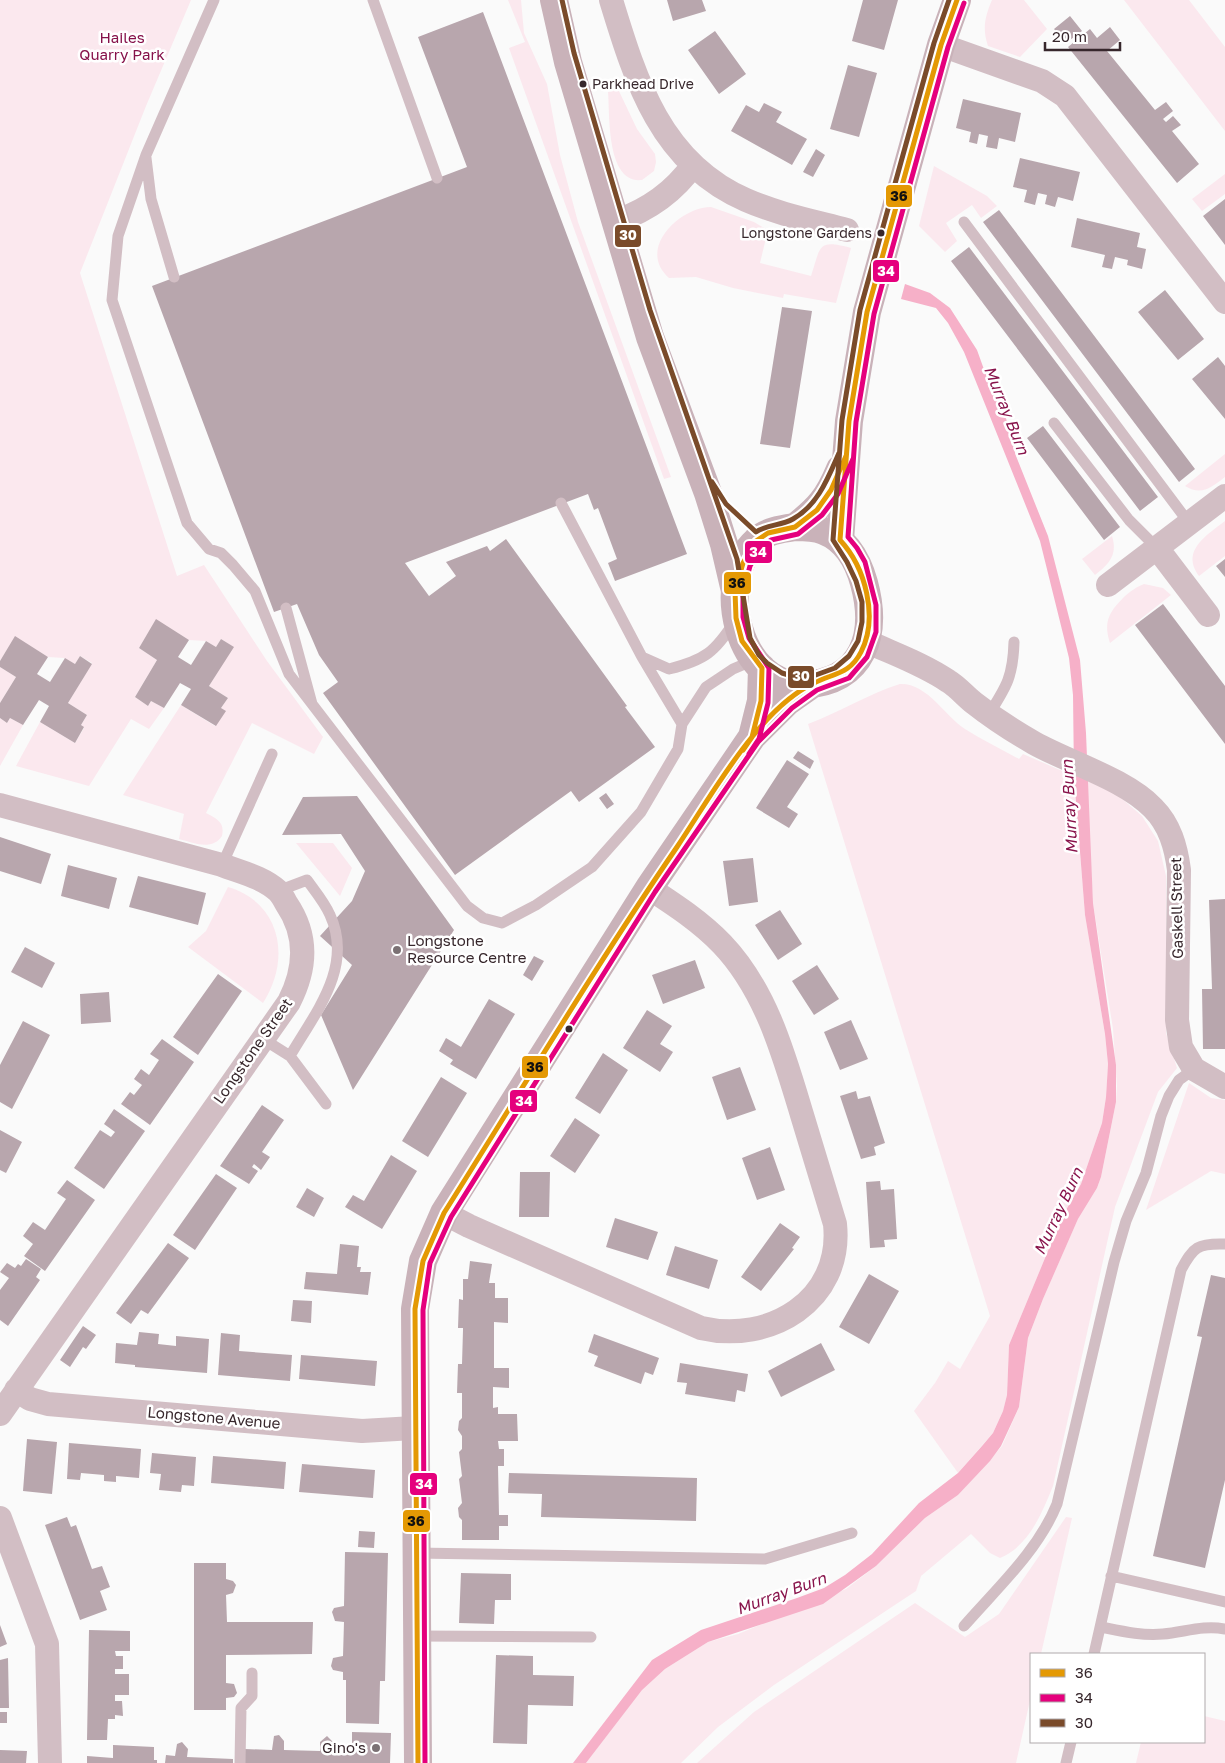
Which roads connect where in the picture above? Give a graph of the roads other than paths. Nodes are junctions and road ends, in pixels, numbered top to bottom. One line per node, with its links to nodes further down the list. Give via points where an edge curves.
1 (214, 0): 7 (lane)
2 (373, 0): 9 (lane)
3 (554, 0): 10 (street, via 568,62)
4 (611, 0): 8 (street, via 631,62 654,114 670,142)
5 (956, 0): 6 (street)
6 (941, 45): 14 (street, via 1035,78 1065,96); 16 (street, via 873,286 858,361)
7 (146, 155): 13 (lane, via 152,199); 35 (lane, via 118,236 112,300 187,523 209,549 220,553 233,565 255,591 289,674)
8 (693, 165): 10 (street, via 657,201); 12 (street, via 715,184 749,202)
9 (437, 178)
10 (617, 221): 17 (street, via 650,337)
11 (964, 222): 20 (lane)
12 (847, 230)
13 (174, 278)
14 (1225, 302)
15 (1054, 422): 24 (lane, via 1129,520)
16 (845, 458): 21 (street, via 831,490 817,510); 22 (street)
17 (708, 493): 23 (street, via 726,516); 26 (street)
18 (1225, 496): 20 (street)
19 (562, 503): 32 (lane)
20 (1189, 523): 24 (street)
21 (794, 527): 22 (street, via 810,527); 23 (street, via 768,533)
22 (840, 540): 30 (street, via 858,565 867,593 871,619)
23 (756, 541): 26 (street, via 742,563)
24 (1157, 548): 25 (street); 28 (street)
25 (1108, 585)
26 (735, 591): 29 (street)
27 (286, 608): 35 (lane)
28 (1208, 615)
29 (736, 618): 32 (lane, via 718,647 694,663 669,670); 33 (street, via 742,641)
30 (866, 641): 34 (street, via 855,662 845,672); 36 (street, Gaskell Street, via 950,682)
31 (1014, 642): 36 (lane, via 1008,684)
32 (642, 657): 37 (lane)
33 (758, 664): 34 (street, via 782,682 796,685); 37 (lane, via 734,669 706,687); 38 (street, via 761,701)
34 (814, 683): 38 (street, via 787,702)
35 (312, 704): 37 (lane, via 467,906 483,918 502,922 536,905 592,867 641,812 678,749)
36 (989, 714): 46 (street, Gaskell Street, via 1049,751 1138,794 1168,828 1176,846 1179,870 1177,1020 1181,1047)
37 (682, 724)
38 (752, 737): 42 (street)
39 (272, 754): 41 (lane)
40 (0, 805): 41 (street, Longstone Street)
41 (222, 865): 43 (street, Longstone Street, via 256,877)
42 (649, 888): 49 (street); 49 (street, via 698,922 722,944 740,966 772,1025 835,1224 837,1242 822,1285 792,1316 773,1325 720,1333 701,1328)
43 (278, 891): 44 (street, Longstone Street, via 292,911 299,929 302,971 289,1002); 45 (lane, via 307,880 330,915 337,938 338,963 332,983)
44 (263, 1039): 45 (lane); 51 (street, Longstone Street)
45 (290, 1056): 48 (lane)
46 (1194, 1069): 47 (street, Gaskell Street); 59 (lane, via 1179,1080 1169,1096 1146,1173 1126,1221 1050,1522)
47 (1225, 1087)
48 (326, 1104)
49 (444, 1213): 53 (street, via 423,1261 414,1309)
50 (1225, 1244): 57 (lane, via 1205,1244 1191,1252 1181,1270)
51 (16, 1390): 52 (street, Longstone Street); 53 (street, Longstone Avenue, via 30,1399 48,1404 362,1430)
52 (0, 1414)
53 (414, 1428): 56 (street)
54 (0, 1518): 67 (street, via 47,1644)
55 (852, 1532): 56 (lane, via 765,1559)
56 (416, 1553): 62 (street)
57 (1111, 1576): 58 (lane); 60 (lane)
58 (1225, 1602)
59 (964, 1626)
60 (1100, 1627): 61 (lane, via 1162,1634 1210,1626); 64 (lane)
61 (1225, 1629)
62 (416, 1636): 63 (lane); 69 (street)
63 (591, 1637)
64 (1094, 1653)
65 (252, 1673): 68 (lane, via 252,1696 241,1708)
66 (1072, 1743): 70 (lane)
67 (50, 1763)
68 (240, 1763)
69 (418, 1763)
70 (1066, 1763)

